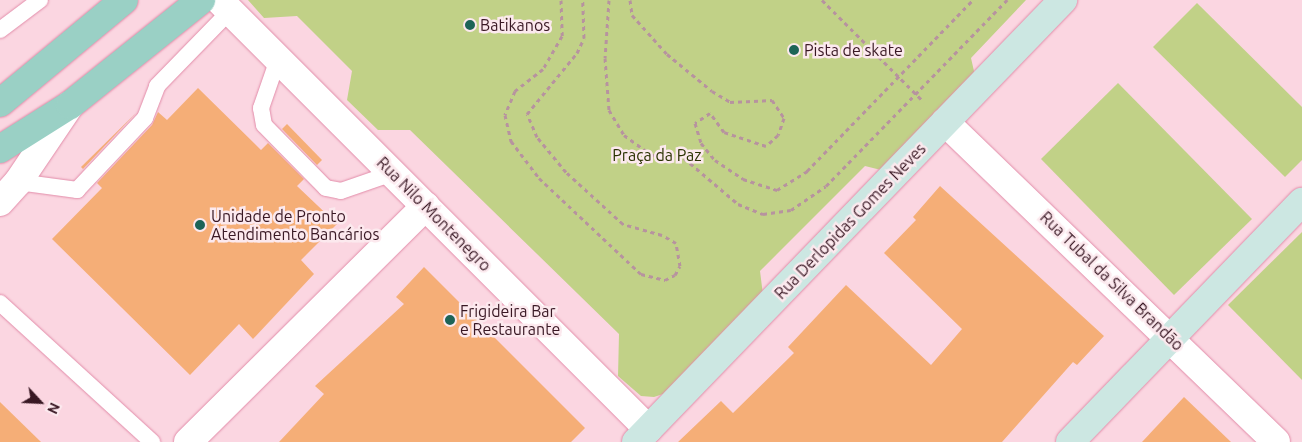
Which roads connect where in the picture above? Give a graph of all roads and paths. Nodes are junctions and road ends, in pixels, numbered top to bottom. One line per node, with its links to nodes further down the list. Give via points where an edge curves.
1 (40, 0): 13 (lane)
2 (124, 0): 17 (main road)
3 (201, 0): 18 (main road)
4 (561, 0): 5 (path, via 562,36 543,69 516,91 505,115 512,141 539,178 641,274 665,280 676,274 680,266 676,243 662,235 623,224 566,172 536,137 527,114 577,53 584,38)
5 (583, 0)
6 (609, 0): 16 (path, via 605,58 609,110 624,135 652,155 684,158 738,204 763,214 791,210 826,186)
7 (630, 0): 15 (path, via 632,15 667,54 712,91 730,102 772,100 784,118 778,135 766,146 724,132 710,113 695,123 701,143 716,160 743,178 777,190 807,171)
8 (822, 0): 15 (path)
9 (973, 0): 15 (path)
10 (1007, 0): 16 (path)
11 (1063, 0): 19 (street, Rua Derlopidas Gomes Neves)
12 (224, 6): 14 (street, Rua Nilo Montenegro); 22 (lane, via 157,86 146,118 77,190)
13 (0, 30)
14 (278, 59): 21 (street, Rua Nilo Montenegro); 21 (lane, via 260,108 264,125 326,188 342,191)
15 (899, 77): 16 (path)
16 (915, 94): 19 (path)
17 (0, 103)
18 (70, 105): 20 (main road); 22 (street)
19 (945, 122): 27 (street, Rua Tubal da Silva Brandão); 28 (street, Rua Derlopidas Gomes Neves)
20 (0, 149)
21 (393, 173): 25 (street, Rua Nilo Montenegro)
22 (18, 182): 23 (street)
23 (0, 202)
24 (1302, 202): 27 (street)
25 (426, 206): 28 (street, Rua Nilo Montenegro); 30 (street)
26 (0, 302): 29 (lane)
27 (1171, 338): 31 (street); 32 (street, Rua Tubal da Silva Brandão)
28 (642, 435)
29 (152, 442)
30 (188, 442)
31 (1070, 442)
32 (1276, 442)

